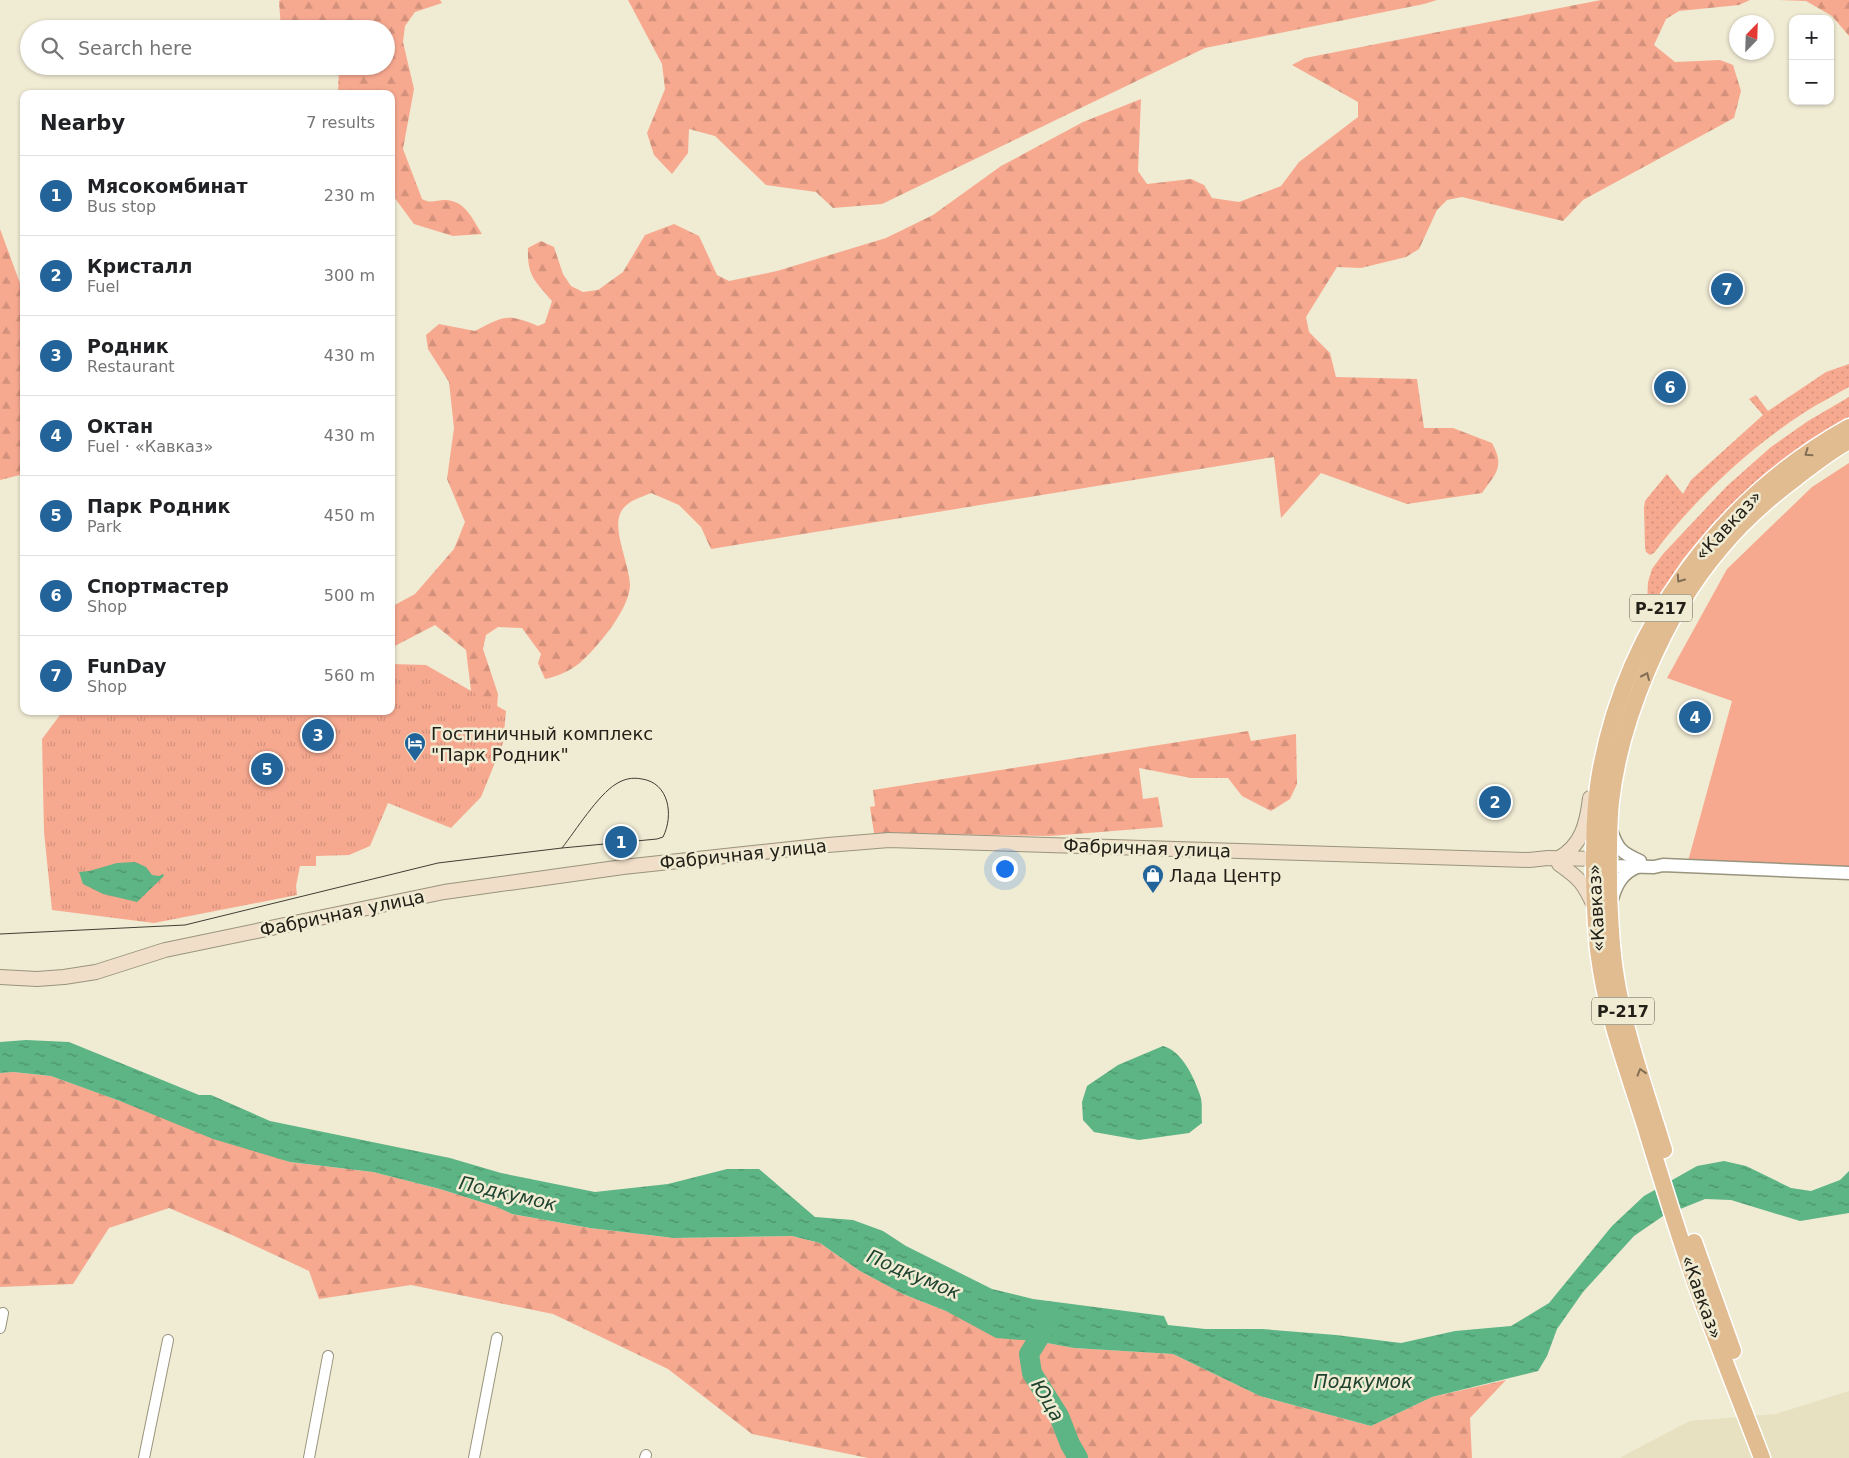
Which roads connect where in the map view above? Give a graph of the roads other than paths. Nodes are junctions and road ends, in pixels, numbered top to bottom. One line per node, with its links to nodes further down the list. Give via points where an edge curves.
1 (1849, 427): 3 (main road, «Кавказ» / Р-217, one-way to 3, via 1770,482 1707,543 1661,608)
2 (1849, 441): 4 (main road, «Кавказ» / Р-217, one-way to 2, via 1627,724 1664,636 1693,586 1747,519 1777,492)
3 (1626, 680): 5 (main road, via 1617,690 1604,725 1586,823 1581,836); 6 (main road, «Кавказ» / Р-217, via 1613,716 1596,800)
4 (1609, 825): 6 (main road, «Кавказ» / Р-217); 7 (street, via 1618,848)
5 (1559, 861): 6 (main road, Фабричная улица); 9 (main road, via 1579,879); 10 (main road, Фабричная улица, via 1548,858 1377,856 889,840 632,866 444,892 165,950 96,972 64,977)
6 (1601, 862): 7 (street); 9 (main road, «Кавказ» / Р-217); 11 (main road, via 1603,931 1609,977 1619,1013)
7 (1639, 864): 8 (street, via 1654,862); 9 (street, via 1624,875)
8 (1849, 874)
9 (1602, 909): 11 (main road, «Кавказ» / Р-217, via 1610,928); 12 (main road, «Кавказ» / Р-217, via 1599,960 1605,993)
10 (0, 977)
11 (1626, 1022): 12 (main road, «Кавказ» / Р-217, one-way to 11)
12 (1659, 1154): 13 (main road, «Кавказ» / Р-217)
13 (1687, 1239): 22 (main road, «Кавказ» / Р-217, via 1714,1334); 23 (main road, «Кавказ» / Р-217)
14 (3, 1313): 15 (street)
15 (0, 1328)
16 (497, 1338): 21 (street)
17 (168, 1340): 19 (street)
18 (328, 1356): 20 (street)
19 (144, 1458)
20 (308, 1458)
21 (474, 1458)
22 (1762, 1458)
23 (1774, 1458)

